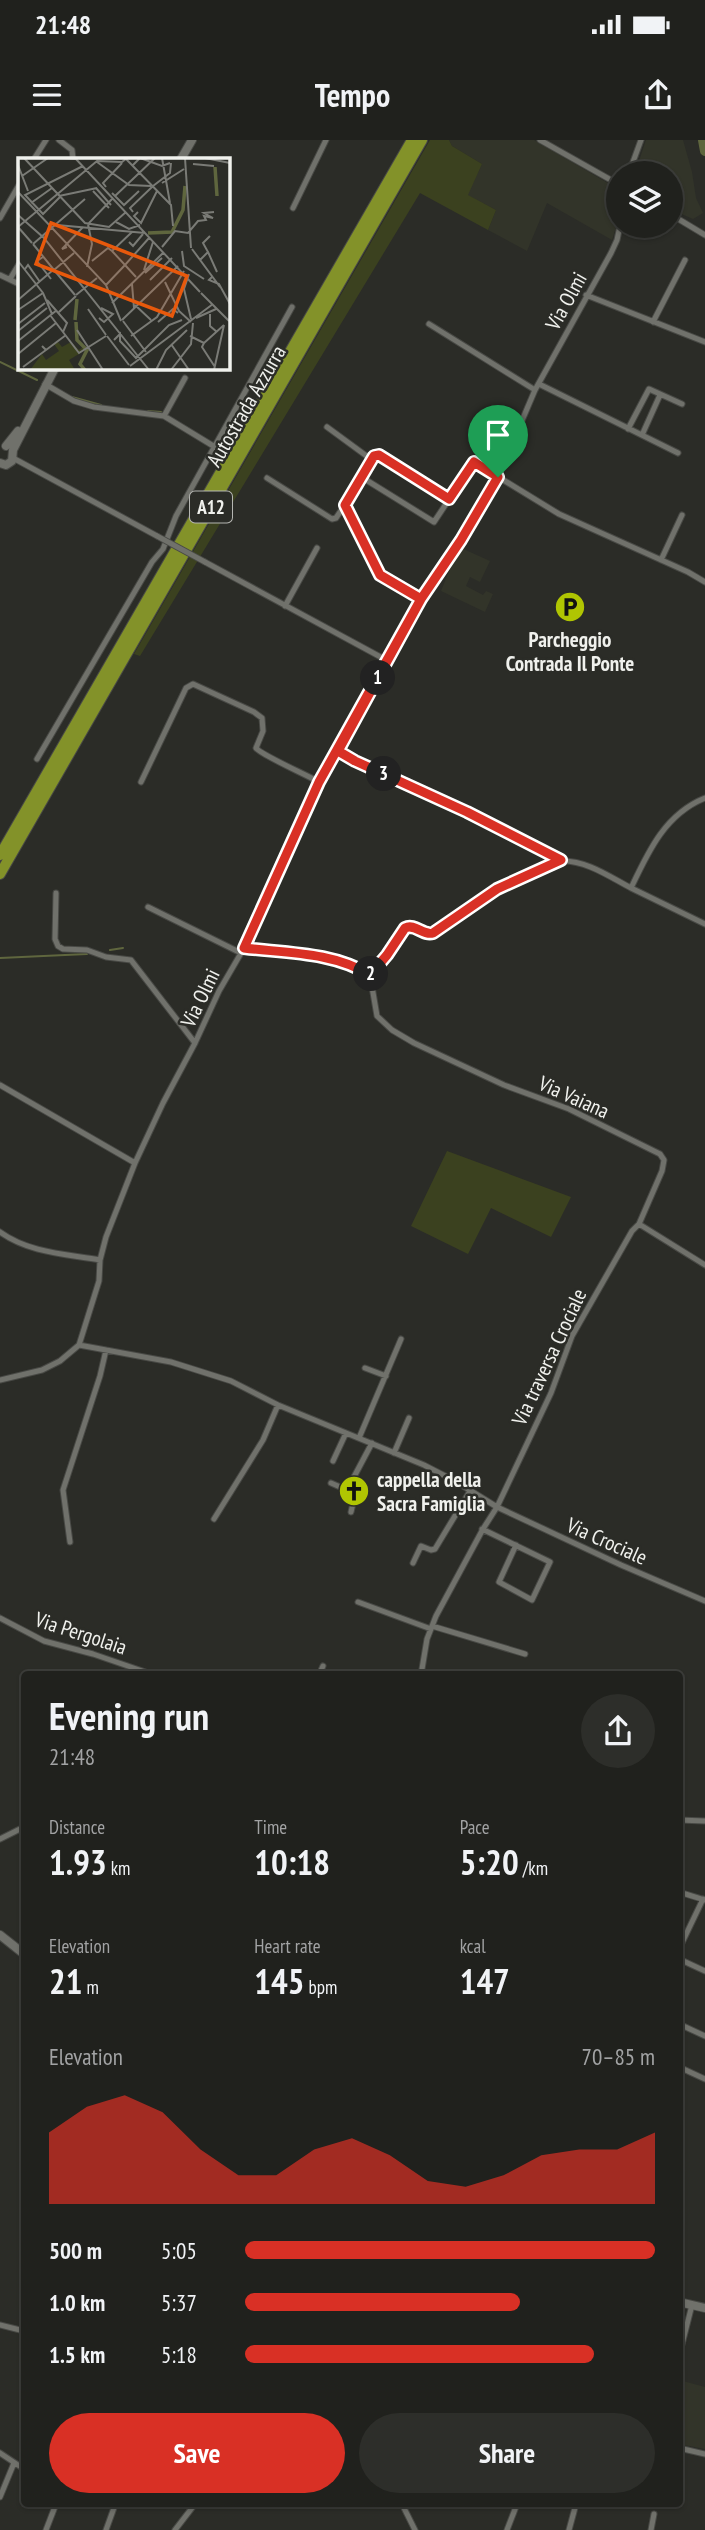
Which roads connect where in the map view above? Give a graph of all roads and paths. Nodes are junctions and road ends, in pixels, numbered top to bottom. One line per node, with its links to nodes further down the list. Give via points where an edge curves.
1 (46, 140): 9 (street)
2 (59, 140): 10 (street, via 72,150)
3 (192, 140): 11 (main road)
4 (326, 140): 15 (street)
5 (412, 140): 61 (highway, Autostrada Azzurra / A12)
6 (422, 140): 63 (highway, Autostrada Azzurra / A12)
7 (540, 140): 13 (street)
8 (641, 140): 12 (street)
9 (35, 158)
10 (73, 158)
11 (182, 158)
12 (633, 161)
13 (606, 177)
14 (18, 187): 16 (street)
15 (293, 208)
16 (0, 218)
17 (683, 222): 18 (street)
18 (705, 235)
19 (617, 238): 25 (street, Via Olmi)
20 (685, 260): 27 (street)
21 (18, 266): 23 (street)
22 (0, 275): 23 (street)
23 (10, 279): 24 (street)
24 (18, 283)
25 (586, 295): 27 (street); 33 (street, Via Olmi)
26 (292, 307): 40 (street)
27 (653, 321): 29 (street)
28 (429, 324): 33 (street)
29 (705, 342)
30 (54, 369): 32 (main road)
31 (185, 378): 36 (street)
32 (45, 384): 36 (street, via 94,407); 42 (main road)
33 (537, 387): 38 (street); 44 (street, Via Olmi)
34 (660, 395): 35 (street); 38 (street, via 649,389); 39 (street)
35 (682, 404)
36 (164, 416): 40 (street)
37 (327, 427): 43 (street)
38 (628, 429): 39 (street)
39 (642, 435): 41 (street)
40 (215, 447): 57 (street, via 163,549)
41 (678, 453)
42 (6, 458): 54 (street, bridge)
43 (372, 460): 46 (street); 47 (street, via 379,455)
44 (498, 477): 47 (street, via 474,462); 51 (street, via 559,514); 53 (street, Via Olmi)
45 (267, 478): 48 (street, via 332,519)
46 (363, 478): 47 (street, via 434,522); 48 (street)
47 (449, 499)
48 (345, 505): 53 (street, via 380,575)
49 (682, 515): 51 (street)
50 (317, 548): 54 (street)
51 (661, 560): 52 (street)
52 (705, 582)
53 (421, 599): 55 (street, Via Olmi)
54 (285, 606): 55 (street)
55 (388, 661): 56 (street, Via Olmi)
56 (338, 751): 59 (street, Via Olmi); 62 (street)
57 (37, 759)
58 (141, 782): 59 (street, via 186,688 193,684 262,718 263,731 256,748 261,754)
59 (319, 782): 68 (street, Via Olmi)
60 (705, 798): 64 (street, via 682,810 663,829)
61 (0, 855)
62 (561, 860): 64 (street, via 594,869); 69 (street, via 497,889 433,933 405,928)
63 (0, 874)
64 (631, 888): 67 (street)
65 (56, 893): 70 (street, via 58,946 131,960)
66 (148, 907): 68 (street)
67 (705, 924)
68 (242, 951): 69 (street, via 320,957); 70 (street, Via Olmi)
69 (370, 975): 73 (street, Via Vaiana, via 377,1016 392,1030 660,1154 662,1171)
70 (195, 1043): 72 (street, Via Olmi)
71 (0, 1085): 72 (street)
72 (135, 1163): 75 (street, Via Olmi)
73 (639, 1224): 76 (street); 93 (street, Via traversa Crociale, via 572,1336 551,1394)
74 (0, 1232): 75 (street, via 34,1249)
75 (100, 1260): 78 (street, Via Olmi, via 99,1280)
76 (705, 1265)
77 (401, 1339): 81 (street)
78 (79, 1345): 79 (street, Via Crociale); 82 (street, via 42,1370)
79 (106, 1350): 83 (street, Via Crociale, via 199,1370); 97 (street, via 63,1490)
80 (365, 1367): 81 (street)
81 (386, 1376): 86 (street)
82 (0, 1380)
83 (278, 1405): 85 (street, Via Crociale); 95 (street, via 263,1440)
84 (409, 1418): 88 (street)
85 (346, 1433): 86 (street, Via Crociale); 89 (street)
86 (359, 1438): 87 (street, Via Crociale)
87 (372, 1444): 88 (street, Via Crociale); 91 (street)
88 (394, 1452): 92 (street, Via Crociale)
89 (333, 1461)
90 (331, 1483): 91 (street)
91 (347, 1490): 94 (street, via 354,1499)
92 (470, 1490): 93 (street, Via Crociale); 99 (street, via 435,1549 421,1546)
93 (497, 1507): 96 (street); 100 (street, Via Crociale)
94 (351, 1513)
95 (214, 1519)
96 (482, 1529): 98 (street); 103 (street)
97 (71, 1542)
98 (516, 1545): 98 (street, via 550,1563 532,1600 499,1582)
99 (413, 1563)
100 (705, 1601)
101 (358, 1602): 103 (street)
102 (0, 1618): 106 (street, Via Pergolaia, via 44,1641)
103 (431, 1628): 104 (street); 108 (street)
104 (525, 1654)
105 (323, 1666): 107 (street)
106 (142, 1671)
107 (321, 1671)
108 (422, 1671)
109 (683, 1821): 110 (street)
110 (705, 1821)
111 (21, 1828): 112 (street)
112 (0, 1839)
113 (683, 1893): 114 (street)
114 (704, 1900): 116 (street)
115 (0, 1935): 117 (main road)
116 (683, 1941)
117 (21, 1951)
118 (683, 1961): 119 (street)
119 (705, 1972)
120 (683, 2026): 121 (street)
121 (705, 2036)
122 (683, 2069): 123 (street)
123 (705, 2079)
124 (683, 2303): 125 (main road)
125 (692, 2305): 126 (main road); 129 (street)
126 (705, 2308)
127 (0, 2325): 128 (street)
128 (21, 2330)
129 (683, 2340)
130 (683, 2449): 132 (street)
131 (0, 2453): 133 (street)
132 (705, 2454)
133 (14, 2463): 134 (street); 135 (street)
134 (21, 2467)
135 (0, 2497)
136 (55, 2507): 143 (street)
137 (112, 2507): 144 (street)
138 (193, 2507): 145 (street)
139 (404, 2507): 146 (street)
140 (516, 2507): 147 (street)
141 (575, 2507): 148 (street)
142 (654, 2514): 149 (street)
143 (46, 2530)
144 (106, 2530)
145 (175, 2530)
146 (415, 2530)
147 (507, 2530)
148 (569, 2530)
149 (651, 2530)

